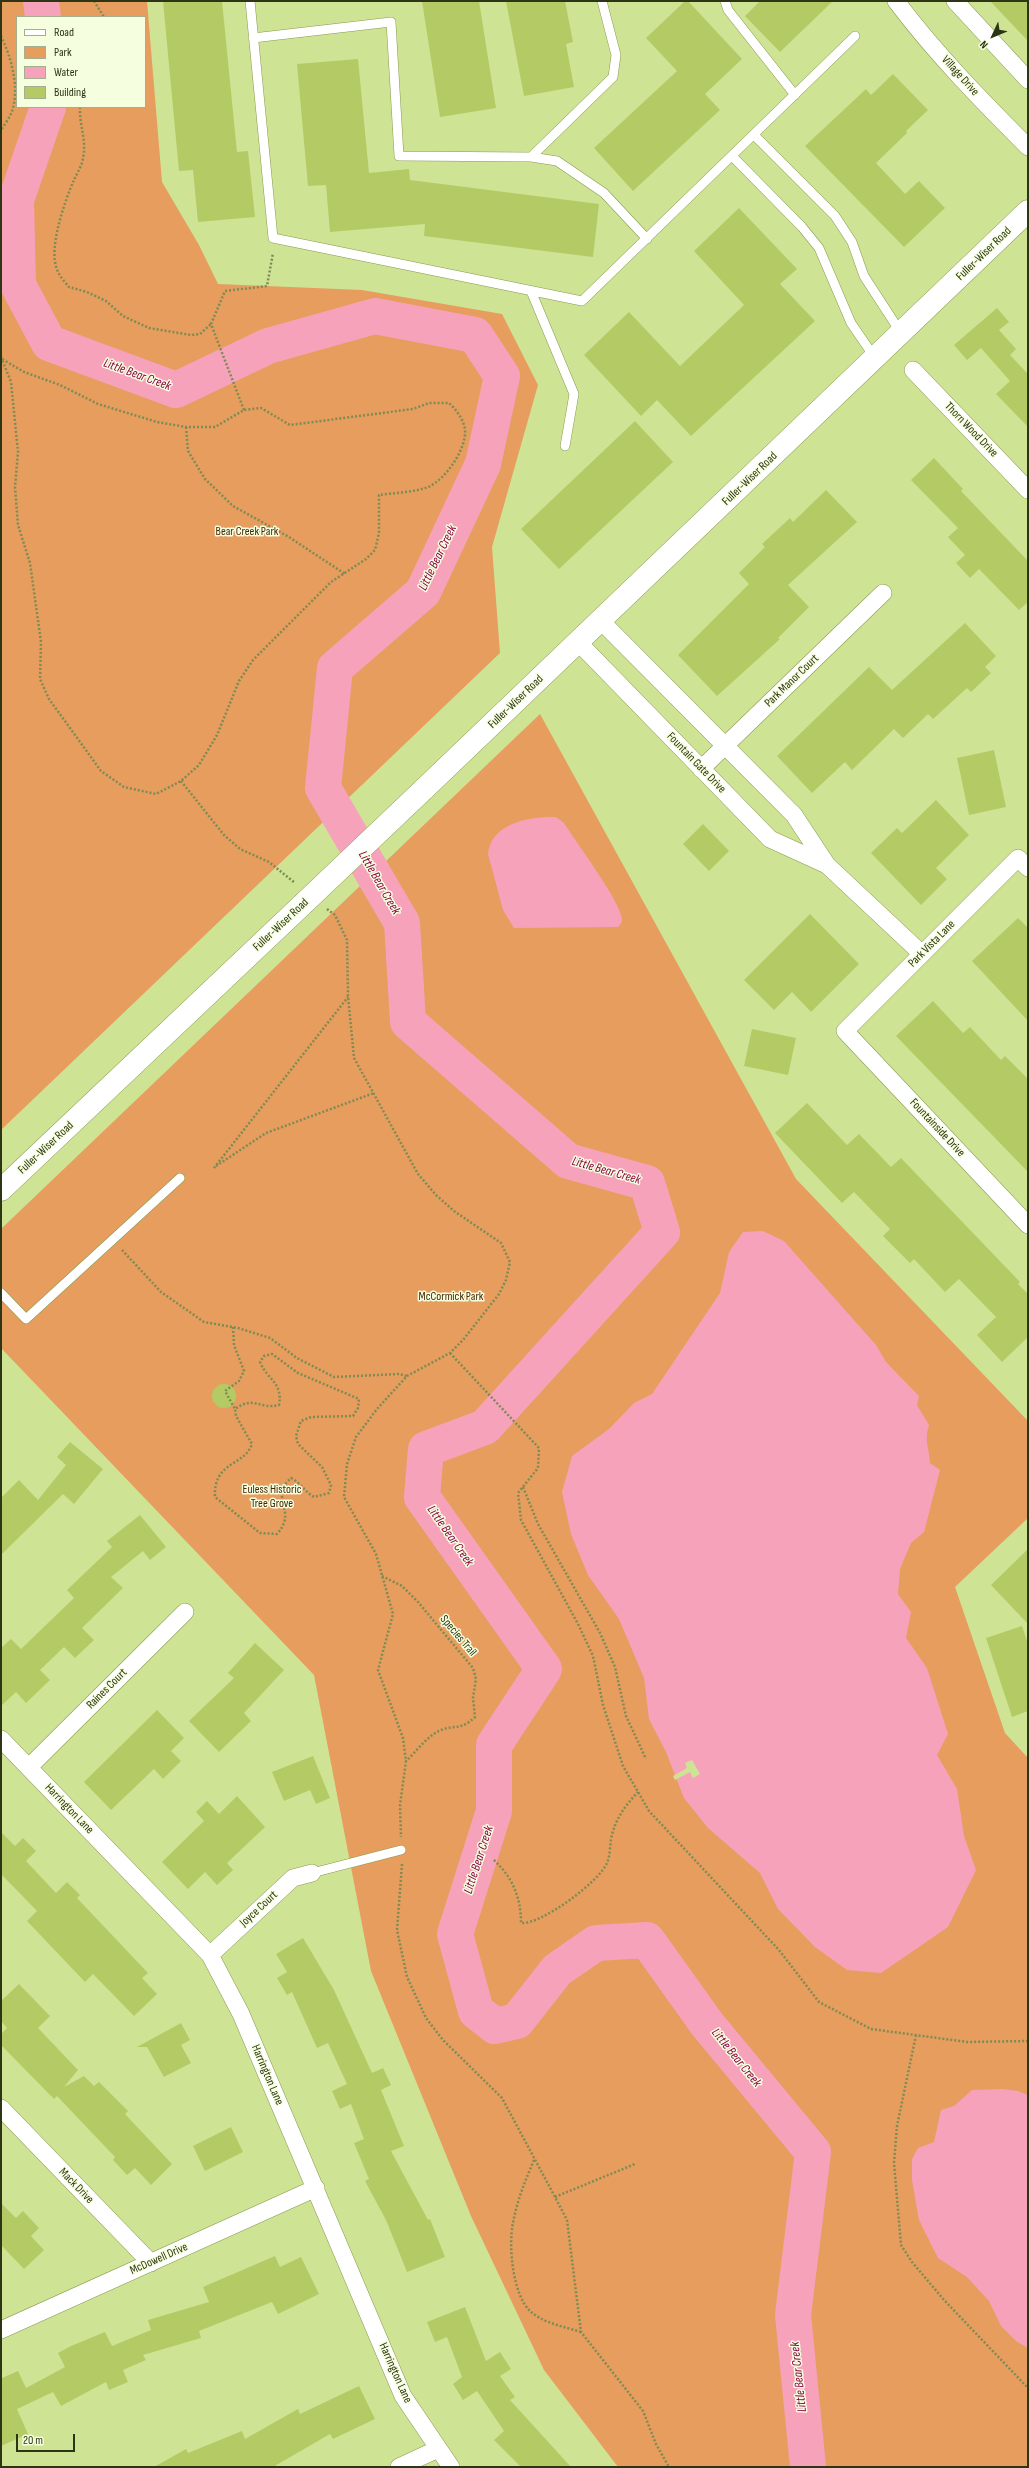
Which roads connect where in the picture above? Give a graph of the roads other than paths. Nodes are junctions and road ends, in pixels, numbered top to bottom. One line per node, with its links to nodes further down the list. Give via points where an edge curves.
1 (250, 1): 7 (lane)
2 (602, 1): 13 (lane, via 616,55 613,77)
3 (725, 1): 9 (lane, via 728,10)
4 (896, 1): 11 (street, Village Drive, via 990,109)
5 (955, 1): 8 (street)
6 (855, 36): 9 (lane)
7 (253, 38): 13 (lane, via 391,22 399,156); 16 (lane, via 273,238)
8 (1028, 80)
9 (795, 95): 10 (lane)
10 (754, 134): 12 (lane); 17 (lane, via 834,216 852,242 864,276)
11 (1028, 147)
12 (732, 156): 15 (lane); 18 (lane, via 802,227 819,248 851,322)
13 (530, 157): 15 (lane, via 557,161 604,193)
14 (1028, 212): 17 (street, Fuller-Wiser Road)
15 (646, 239): 16 (lane, via 582,301)
16 (531, 291): 20 (lane, via 574,394)
17 (902, 334): 18 (street, Fuller-Wiser Road)
18 (876, 359): 23 (street, Fuller-Wiser Road)
19 (914, 370): 21 (street, Thorn Wood Drive)
20 (565, 446)
21 (1028, 490)
22 (884, 592): 25 (street, Park Manor Court)
23 (601, 621): 24 (street, Fuller-Wiser Road); 25 (street, Fountain Gate Drive)
24 (578, 642): 26 (street, Fountain Gate Drive); 32 (street, Fuller-Wiser Road, bridge)
25 (725, 745): 26 (street, Park Manor Court); 28 (street, Fountain Gate Drive, via 794,814)
26 (701, 769): 28 (street, Fountain Gate Drive, via 770,839)
27 (1023, 863): 29 (street, Park Vista Lane)
28 (827, 866): 29 (street, Fountain Gate Drive)
29 (922, 954): 30 (street, Park Vista Lane)
30 (845, 1031): 33 (street, Fountainside Drive)
31 (180, 1178): 34 (lane, via 26,1319)
32 (1, 1190)
33 (1028, 1225)
34 (1, 1293)
35 (185, 1612): 37 (street, Raines Court)
36 (1, 1738): 37 (street, Harrington Lane)
37 (29, 1767): 40 (street, Harrington Lane)
38 (401, 1850): 39 (lane)
39 (312, 1873): 40 (street, Joyce Court, via 293,1878)
40 (210, 1955): 42 (street, Harrington Lane, via 241,2014)
41 (1, 2108): 43 (street, Mack Drive)
42 (316, 2188): 43 (street, McDowell Drive); 45 (street, Harrington Lane, via 403,2396)
43 (151, 2263): 44 (street, McDowell Drive)
44 (1, 2330)
45 (438, 2449): 46 (street); 47 (street, Harrington Lane)
46 (399, 2467)
47 (451, 2467)

